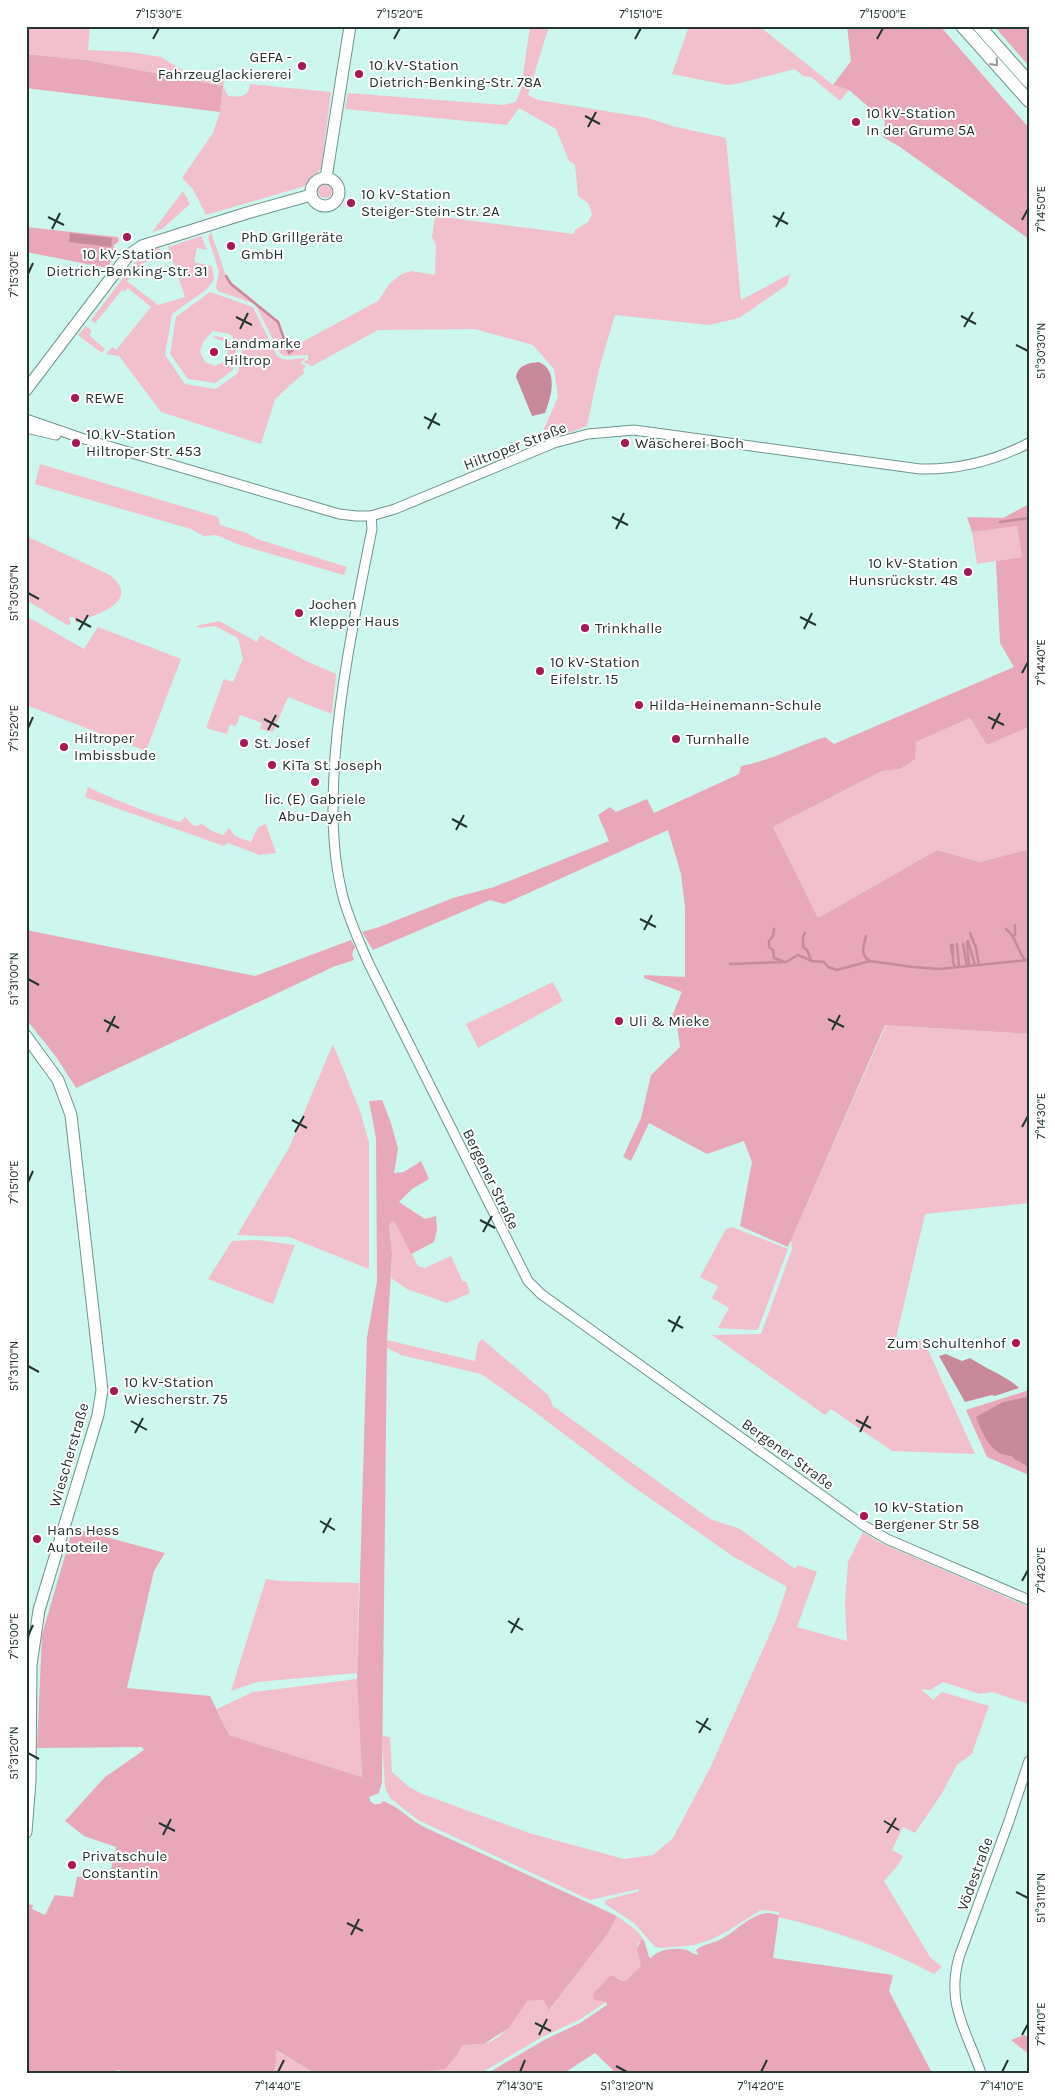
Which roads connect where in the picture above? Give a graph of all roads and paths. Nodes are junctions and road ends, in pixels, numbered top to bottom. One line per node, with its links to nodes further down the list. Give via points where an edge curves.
1 (350, 26): 6 (main road)
2 (962, 26): 5 (highway, one-way to 5)
3 (979, 26): 4 (highway)
4 (1029, 82)
5 (1029, 101)
6 (326, 178): 7 (main road, via 320,178 312,185); 7 (main road, via 338,187 335,201 322,205)
7 (311, 195): 8 (main road, via 142,246 120,266)
8 (49, 360): 9 (main road); 10 (main road)
9 (26, 379)
10 (26, 390)
11 (26, 419): 13 (street, Hiltroper Straße)
12 (26, 428): 13 (street, Hiltroper Straße)
13 (81, 438): 15 (street, Hiltroper Straße, via 328,511)
14 (1029, 443): 15 (street, Hiltroper Straße, via 980,463 920,469 643,431 609,431 554,443 428,496)
15 (371, 516): 17 (street, Bergener Straße, via 372,529 344,672 332,798 342,893 366,956 528,1281 541,1294 869,1529)
16 (26, 1036): 19 (main road, Wiescherstraße, via 62,1087 71,1115 102,1390 98,1415 39,1610 31,1665)
17 (1029, 1600)
18 (1029, 1761): 20 (street, Vödestraße, via 953,1978 957,2011)
19 (26, 1832)
20 (981, 2073)

